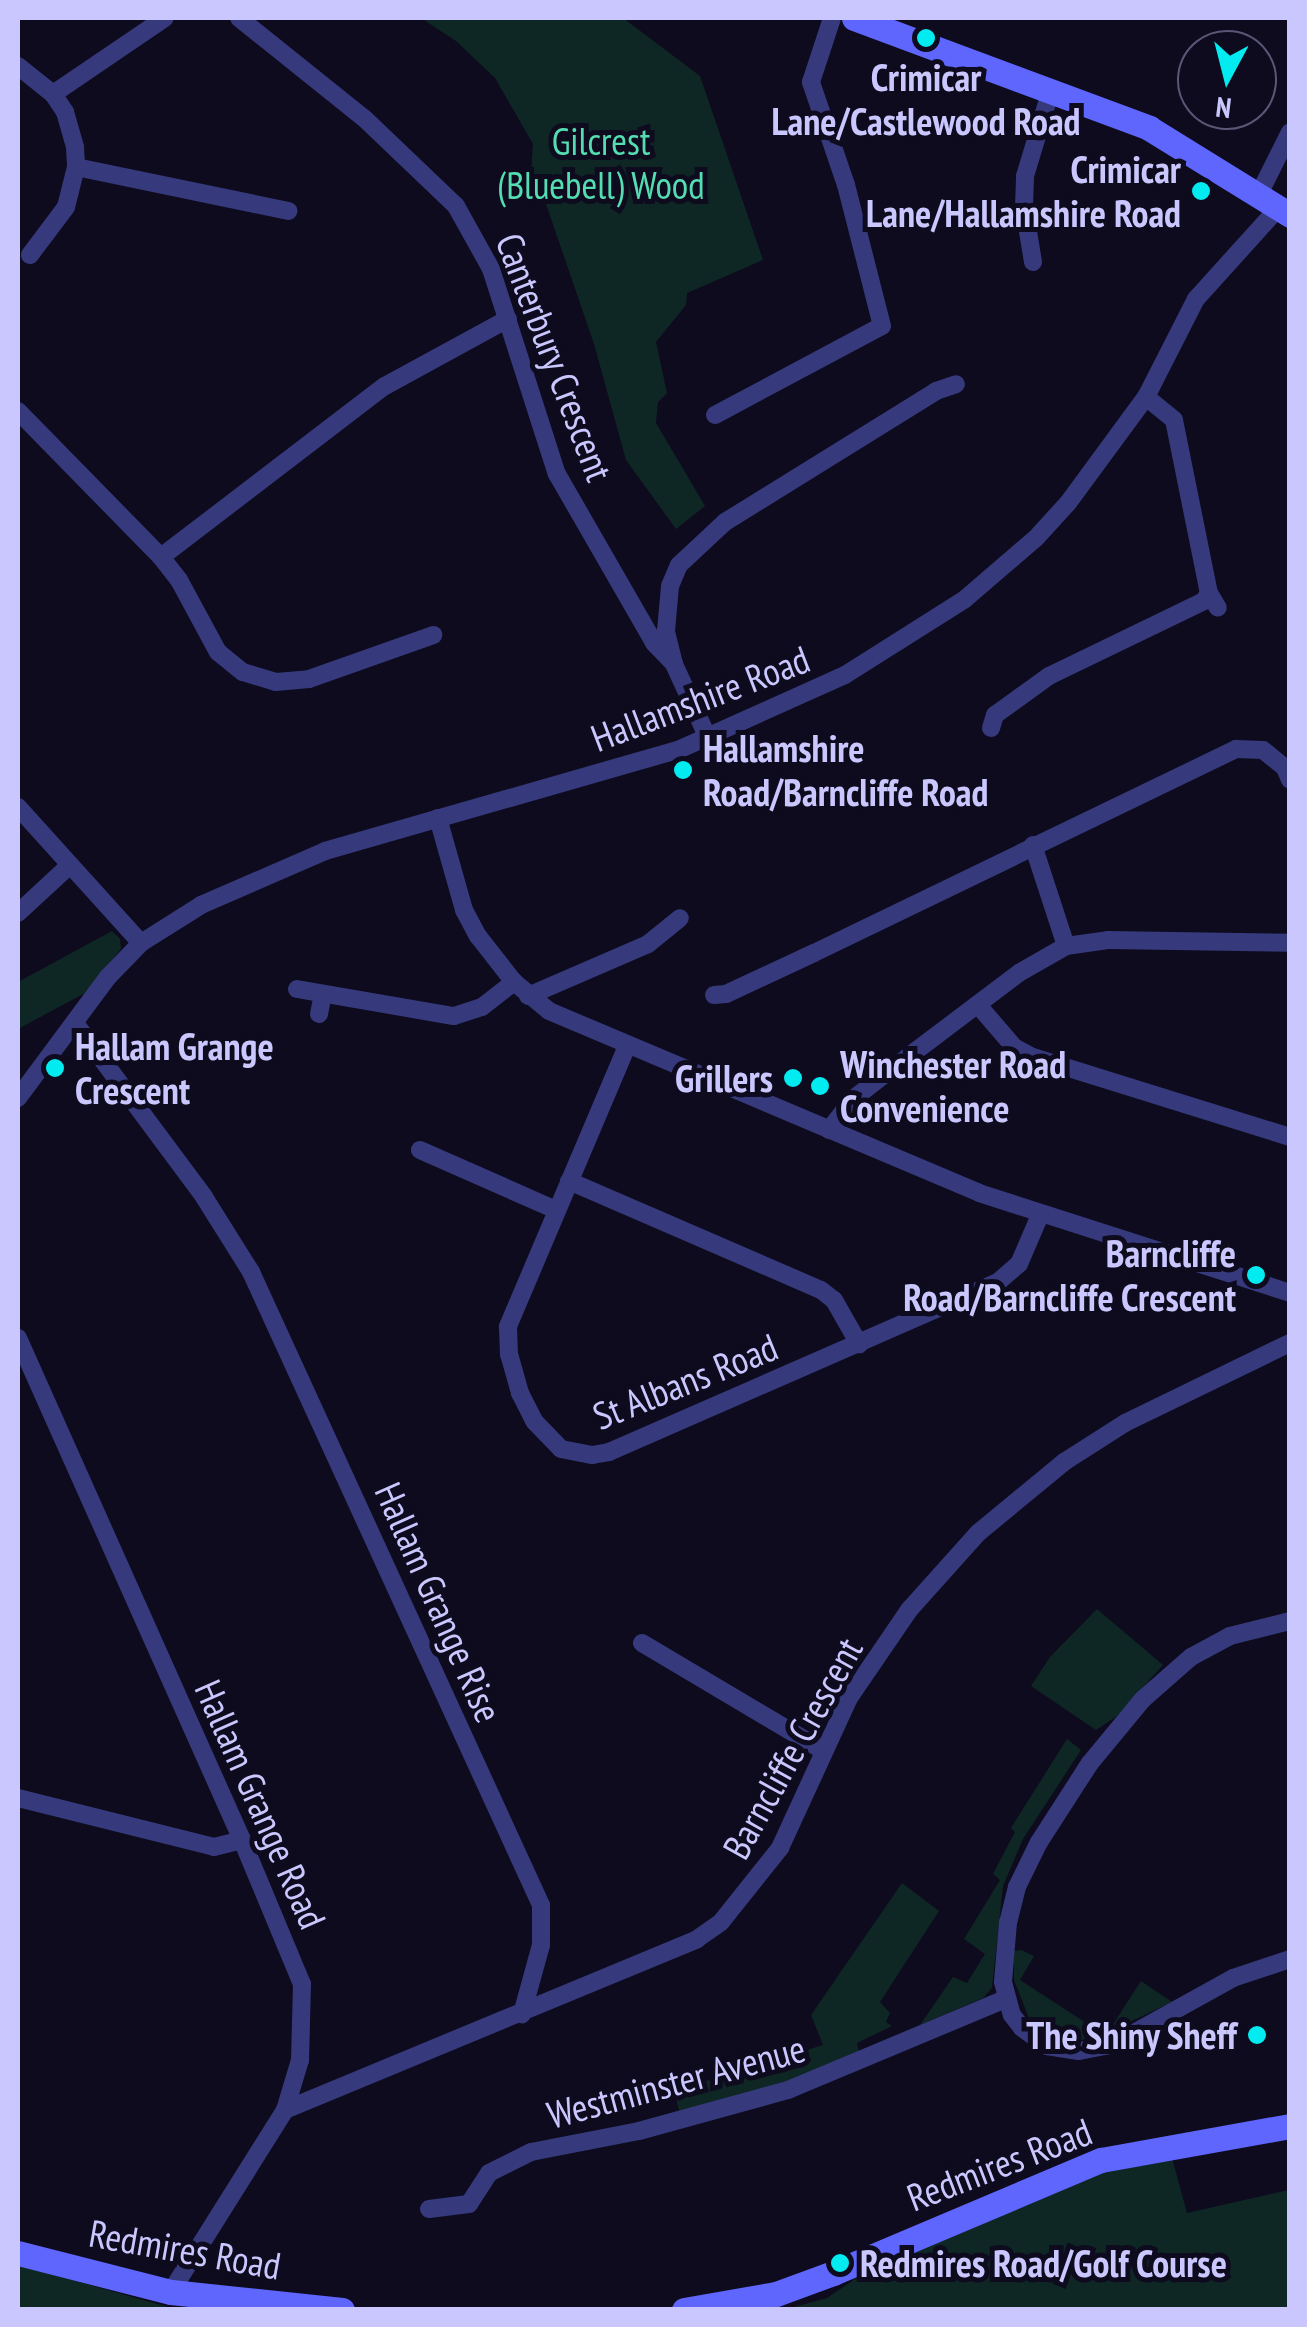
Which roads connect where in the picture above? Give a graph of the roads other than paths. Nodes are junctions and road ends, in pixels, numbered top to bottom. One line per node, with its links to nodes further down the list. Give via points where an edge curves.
1 (166, 18): 7 (street)
2 (239, 18): 14 (street, Canterbury Crescent, via 447,194 477,237)
3 (832, 18): 18 (street, via 810,82 846,184 882,326)
4 (854, 18): 6 (street)
5 (18, 66): 7 (street)
6 (1052, 90): 10 (street, via 1149,128); 13 (street, via 1025,176)
7 (52, 94): 9 (street, via 72,132)
8 (1290, 132): 10 (street, Hallamshire Road)
9 (76, 168): 11 (street); 12 (street, via 66,207)
10 (1276, 205): 16 (street, Hallamshire Road, via 1196,299)
11 (288, 211)
12 (30, 255)
13 (1033, 262)
14 (508, 318): 19 (street, via 385,386); 20 (street, Canterbury Crescent, via 557,474)
15 (956, 384): 21 (street, via 725,522 693,548 670,586)
16 (1146, 398): 24 (street, via 1174,420 1214,601 1204,600 1049,676 996,715); 25 (street, Hallamshire Road, via 1068,503 965,599 846,676)
17 (18, 411): 19 (street)
18 (716, 415)
19 (161, 557): 22 (street, via 218,652 256,677 308,679)
20 (645, 626): 21 (street); 23 (street, Canterbury Crescent)
21 (666, 631): 23 (street)
22 (434, 635)
23 (674, 664): 25 (street)
24 (991, 728)
25 (708, 738): 28 (street, Hallamshire Road)
26 (1290, 780): 29 (street, via 1264,750 1236,749)
27 (18, 808): 30 (street)
28 (438, 818): 33 (street, Hallamshire Road, via 324,851 201,906); 36 (street, via 464,910)
29 (1034, 845): 35 (street); 39 (street)
30 (70, 866): 31 (street); 33 (street)
31 (18, 912)
32 (680, 918): 40 (street, via 648,944)
33 (141, 943): 43 (street)
34 (1290, 943): 35 (street, via 1108,940)
35 (1066, 946): 41 (street)
36 (514, 982): 38 (street, via 482,1007 454,1016); 40 (street)
37 (298, 989): 38 (street)
38 (323, 994): 42 (street)
39 (714, 995)
40 (528, 996): 44 (street)
41 (978, 1005): 46 (street, via 853,1099); 47 (street, via 1030,1056)
42 (319, 1014)
43 (75, 1022): 45 (street); 63 (street, Hallam Grange Rise, via 251,1272 533,1887 543,1921)
44 (627, 1046): 46 (street); 49 (street, St Albans Road)
45 (18, 1098)
46 (829, 1130): 51 (street)
47 (1290, 1137)
48 (420, 1150): 50 (street)
49 (570, 1181): 50 (street, St Albans Road); 55 (street, via 820,1290 834,1300)
50 (556, 1210): 55 (street, St Albans Road, via 507,1341 534,1421 561,1449 609,1452)
51 (1040, 1216): 52 (street); 55 (street, St Albans Road, via 1011,1274)
52 (1290, 1293)
53 (18, 1338): 60 (street, Hallam Grange Road)
54 (1290, 1343): 58 (street, Barncliffe Crescent, via 1124,1424 1016,1498 909,1610)
55 (859, 1344)
56 (1290, 1620): 62 (street, via 1230,1636 1191,1657 1143,1699 1090,1763 1018,1887 1004,1958)
57 (642, 1643): 58 (street)
58 (822, 1750): 63 (street, Barncliffe Crescent, via 780,1848 721,1922 698,1939)
59 (18, 1798): 60 (street, via 214,1847)
60 (242, 1840): 64 (street, Hallam Grange Road, via 302,1984 300,2060)
61 (1290, 1959): 62 (street, via 1234,1978 1097,2049 1047,2046 1022,2028)
62 (1006, 2000): 66 (street, Westminster Avenue, via 788,2090 531,2152 489,2173 469,2204)
63 (522, 2014): 64 (street)
64 (286, 2110): 68 (street, Hallam Grange Road)
65 (1290, 2126): 70 (street, Redmires Road, via 1101,2160 800,2285)
66 (429, 2209)
67 (18, 2253): 68 (street, Redmires Road)
68 (171, 2292): 69 (street, Redmires Road)
69 (342, 2310)
70 (684, 2310)

